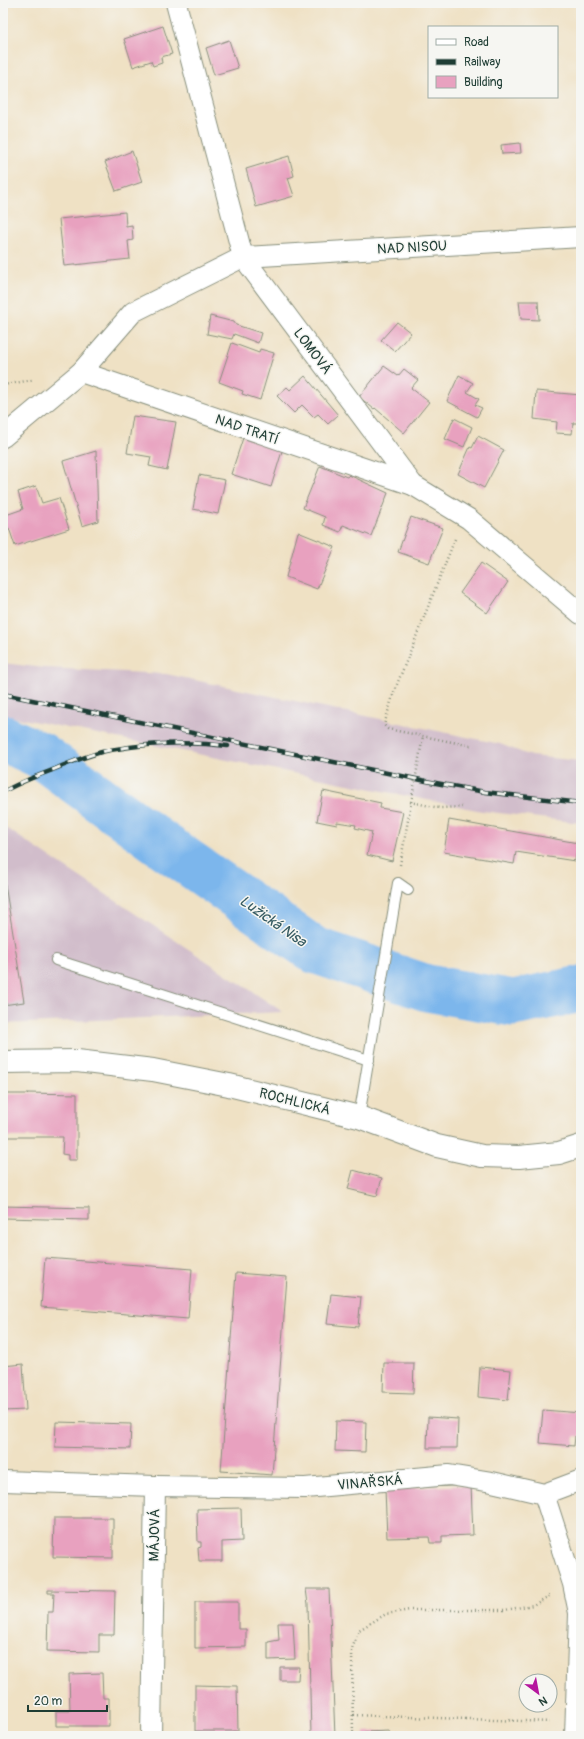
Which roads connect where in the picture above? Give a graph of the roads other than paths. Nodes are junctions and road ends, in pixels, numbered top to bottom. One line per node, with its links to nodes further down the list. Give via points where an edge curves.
1 (176, 3): 3 (street, LOMOVÁ)
2 (581, 237): 3 (street, NAD NISOU)
3 (243, 257): 4 (street, via 134,312); 6 (street, LOMOVÁ)
4 (81, 372): 5 (street); 6 (street, NAD TRATÍ)
5 (3, 437)
6 (413, 485): 7 (street, LOMOVÁ, via 469,519)
7 (581, 614)
8 (408, 890): 10 (lane, via 398,883)
9 (56, 960): 10 (lane)
10 (369, 1060): 12 (lane)
11 (3, 1062): 12 (street, ROCHLICKÁ, via 77,1061 153,1070 229,1085)
12 (360, 1117): 13 (street, ROCHLICKÁ, via 437,1146 482,1156 519,1157 559,1153)
13 (581, 1146)
14 (581, 1480): 17 (street)
15 (3, 1481): 16 (street)
16 (155, 1486): 17 (street, VINAŘSKÁ, via 305,1488 449,1475); 19 (street, MÁJOVÁ)
17 (544, 1494): 18 (street, via 573,1584 579,1613)
18 (575, 1730)
19 (151, 1736)

